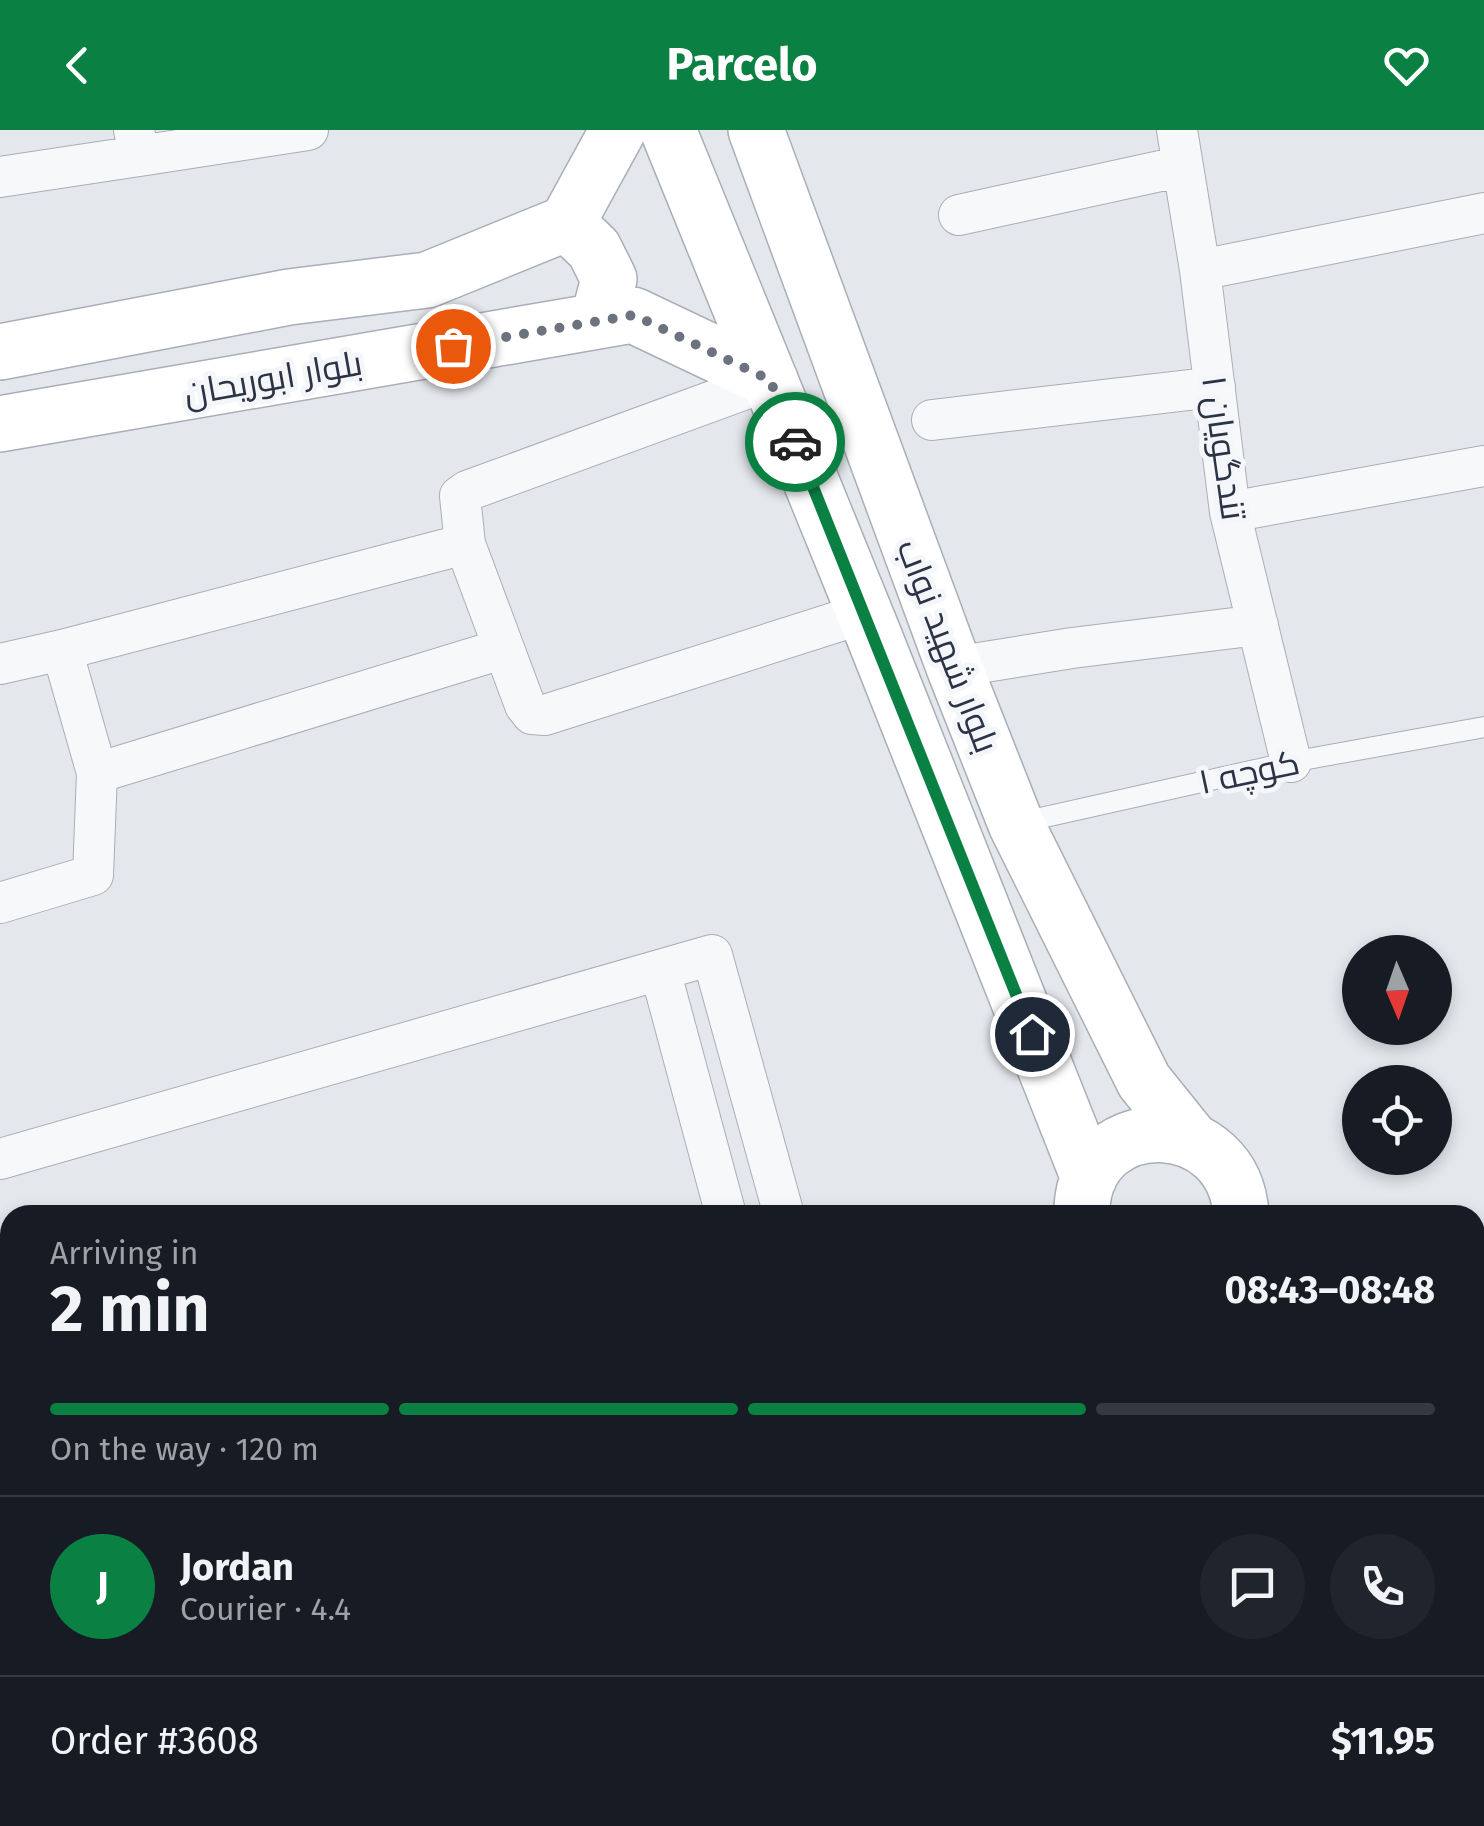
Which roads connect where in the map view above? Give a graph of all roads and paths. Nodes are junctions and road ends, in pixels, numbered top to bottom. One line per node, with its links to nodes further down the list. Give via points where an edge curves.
1 (308, 130): 5 (street)
2 (618, 130): 10 (street)
3 (668, 130): 14 (street, بلوار شهید نواب)
4 (756, 130): 18 (street, بلوار شهید نواب)
5 (136, 143): 7 (street)
6 (1180, 148): 9 (street); 11 (street, تندگویان ۱)
7 (0, 177)
8 (1484, 213): 11 (street)
9 (959, 215)
10 (568, 223): 12 (street, via 594,249 609,279); 13 (street, via 427,280 290,297)
11 (1200, 270): 15 (street, تندگویان ۱)
12 (598, 321): 14 (street, بلوار ابوریحان, via 634,315); 17 (street, بلوار ابوریحان)
13 (0, 352)
14 (770, 380): 20 (street, بلوار شهید نواب); 22 (street, via 467,491 459,504)
15 (1215, 387): 16 (street); 21 (street, تندگویان ۱)
16 (932, 420)
17 (0, 424)
18 (880, 463): 20 (street); 28 (street, بلوار شهید نواب)
19 (1484, 466): 21 (street)
20 (812, 484): 23 (street, بلوار شهید نواب)
21 (1230, 512): 24 (street, تندگویان ۱)
22 (464, 544): 25 (street); 26 (street)
23 (865, 613): 25 (street, via 545,715 525,706); 39 (street, بلوار شهید نواب)
24 (1258, 625): 28 (street); 30 (street, تندگویان ۱)
25 (502, 649): 31 (street)
26 (62, 650): 27 (street); 31 (street)
27 (0, 664)
28 (954, 667): 32 (street, بلوار شهید نواب)
29 (1484, 726): 30 (lane, کوچه ۱)
30 (1291, 762): 32 (lane, کوچه ۱)
31 (98, 773): 33 (street, via 94,875)
32 (1016, 824): 37 (street, بلوار شهید نواب, via 1144,1081)
33 (0, 904)
34 (660, 970): 35 (street, via 712,955); 36 (street); 38 (street)
35 (756, 1113): 36 (street); 41 (street)
36 (704, 1129): 40 (street)
37 (1188, 1137): 39 (street, via 1131,1139 1106,1154); 42 (street, بلوار شهید نواب, via 1222,1160)
38 (0, 1160)
39 (1085, 1197)
40 (723, 1205)
41 (781, 1205)
42 (1251, 1205)

